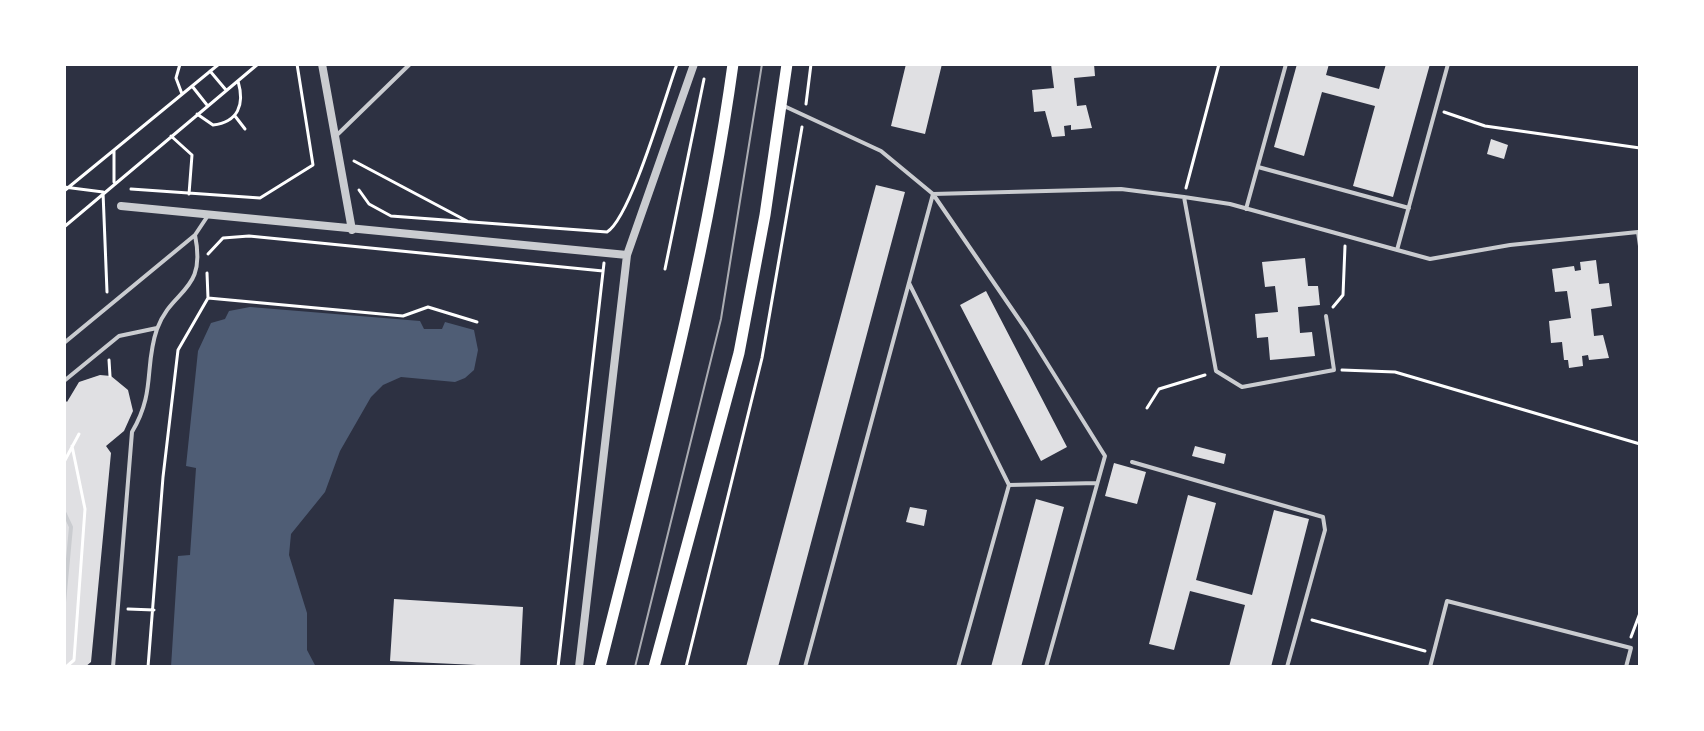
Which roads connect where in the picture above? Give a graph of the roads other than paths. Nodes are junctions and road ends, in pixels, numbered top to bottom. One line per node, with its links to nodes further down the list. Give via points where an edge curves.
1 (322, 64): 9 (street)
2 (410, 64): 9 (lane)
3 (694, 64): 21 (street)
4 (733, 64): 35 (main road, via 684,331)
5 (787, 64): 8 (main road)
6 (1286, 64): 10 (lane)
7 (1448, 64): 14 (lane)
8 (782, 105): 11 (lane, via 881,151); 36 (main road, via 726,407)
9 (335, 137): 17 (street)
10 (1258, 167): 14 (lane); 15 (lane)
11 (933, 194): 12 (lane, via 1121,189); 22 (lane); 28 (lane, via 1105,456)
12 (1184, 197): 15 (lane); 23 (lane, via 1216,371 1242,387 1334,370)
13 (121, 206): 16 (street)
14 (1409, 208): 20 (lane)
15 (1246, 209): 20 (lane)
16 (208, 215): 17 (street); 18 (lane)
17 (352, 230): 21 (street)
18 (195, 235): 24 (lane, via 199,255 192,282); 25 (lane)
19 (1640, 246): 20 (lane, via 1638,232 1430,259)
20 (1397, 250)
21 (627, 255): 34 (street)
22 (909, 283): 29 (lane); 37 (lane)
23 (1326, 316)
24 (157, 328): 26 (lane, via 119,336); 33 (lane, via 146,409 132,432)
25 (64, 343)
26 (64, 381)
27 (1132, 462): 40 (lane, via 1323,517 1325,530)
28 (1097, 483): 29 (lane); 39 (lane)
29 (1009, 485): 38 (lane)
30 (64, 512): 31 (lane, via 71,527)
31 (64, 602)
32 (1626, 666): 41 (lane, via 1631,648 1447,601); 42 (lane)
33 (113, 667)
34 (579, 667)
35 (600, 667)
36 (654, 667)
37 (805, 667)
38 (958, 667)
39 (1046, 667)
40 (1287, 667)
41 (1430, 667)
42 (1635, 667)

